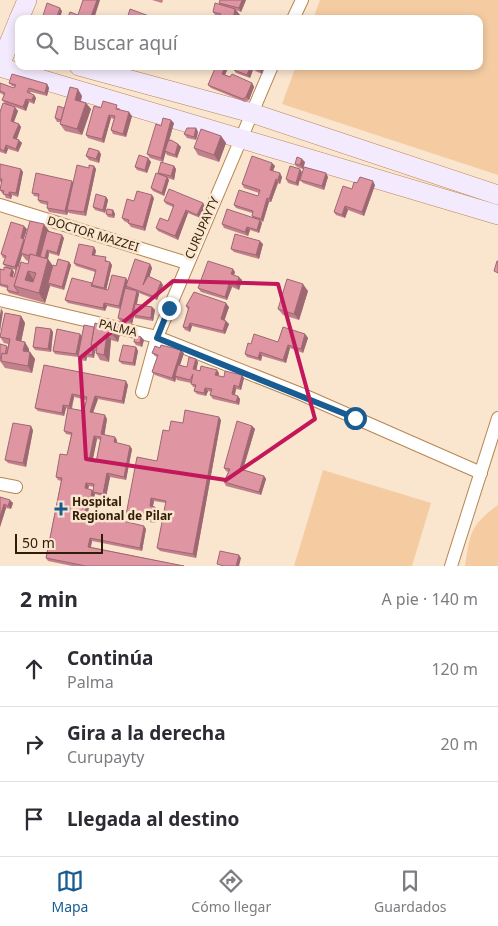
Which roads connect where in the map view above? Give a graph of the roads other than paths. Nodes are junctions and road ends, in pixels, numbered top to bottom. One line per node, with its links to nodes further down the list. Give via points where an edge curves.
1 (26, 0): 3 (main road)
2 (302, 0): 4 (street)
3 (20, 15)
4 (295, 15)
5 (15, 30): 6 (main road)
6 (9, 47): 7 (main road)
7 (0, 66): 11 (main road)
8 (94, 70): 10 (main road)
9 (270, 70): 10 (street, CURUPAYTY)
10 (252, 113): 11 (street, CURUPAYTY); 12 (main road)
11 (242, 138): 14 (main road); 15 (street, CURUPAYTY)
12 (498, 195)
13 (0, 204): 15 (street, DOCTOR MAZZEI)
14 (498, 215)
15 (187, 263): 17 (street, CURUPAYTY)
16 (0, 300): 17 (street, PALMA)
17 (157, 338): 18 (street, CURUPAYTY); 20 (street, PALMA, via 301,394)
18 (142, 392)
19 (498, 418): 20 (street)
20 (481, 473): 23 (street)
21 (0, 484): 22 (street)
22 (16, 487)
23 (451, 566)

